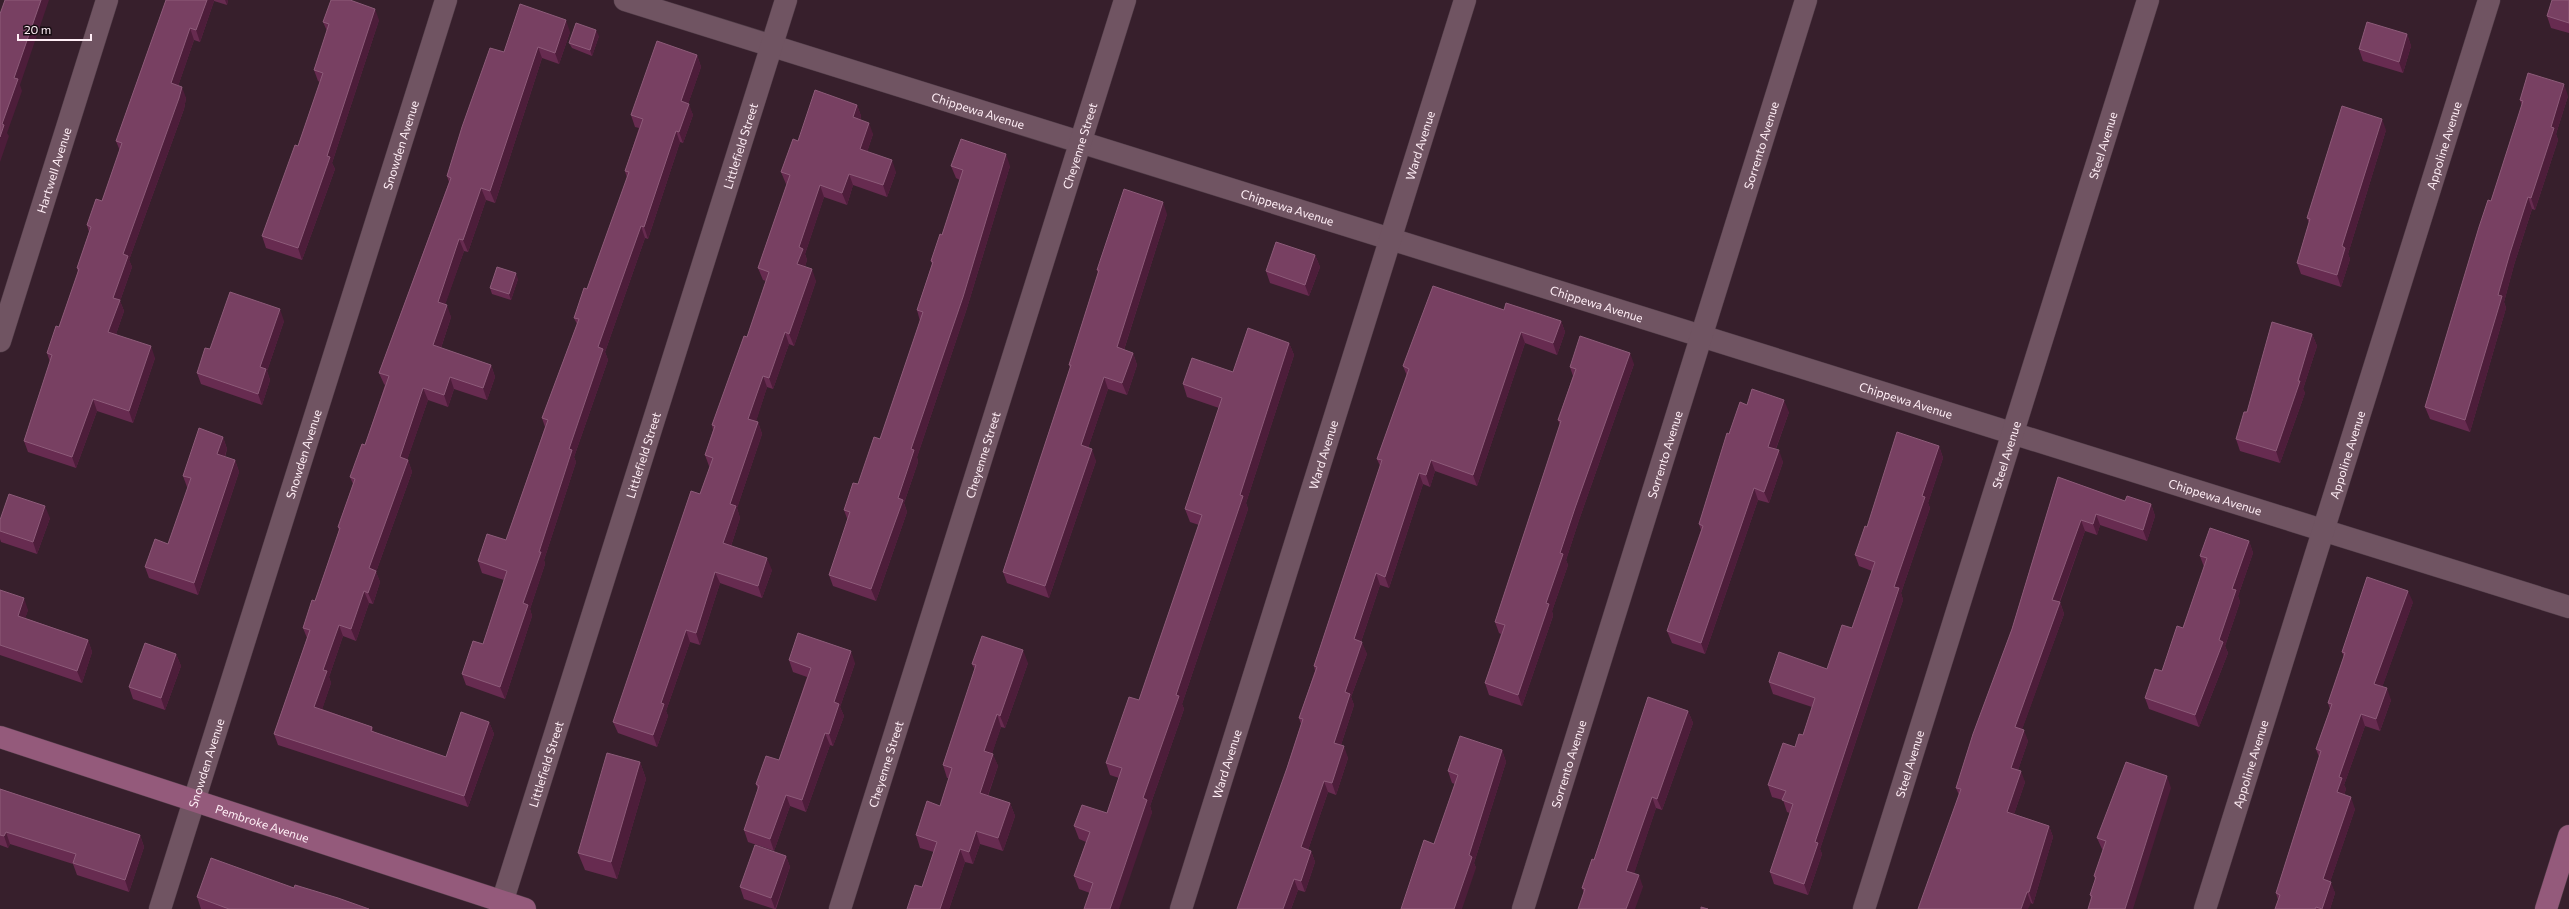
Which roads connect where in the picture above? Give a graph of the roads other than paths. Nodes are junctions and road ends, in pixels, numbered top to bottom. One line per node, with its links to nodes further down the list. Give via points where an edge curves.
1 (107, 0): 14 (street, Hartwell Avenue)
2 (446, 0): 19 (street, Snowden Avenue)
3 (625, 0): 10 (street, Chippewa Avenue)
4 (786, 0): 10 (street, Littlefield Street)
5 (1125, 0): 11 (street, Cheyenne Street)
6 (1465, 0): 12 (street, Ward Avenue)
7 (1806, 0): 13 (street, Sorrento Avenue)
8 (2148, 0): 15 (street, Steel Avenue)
9 (2489, 0): 16 (street, Appoline Avenue)
10 (771, 46): 11 (street, Chippewa Avenue); 21 (street, Littlefield Street)
11 (1080, 142): 12 (street, Chippewa Avenue); 24 (street, Cheyenne Street)
12 (1390, 239): 13 (street, Chippewa Avenue); 25 (street, Ward Avenue)
13 (1701, 336): 15 (street, Chippewa Avenue); 26 (street, Sorrento Avenue)
14 (0, 341)
15 (2012, 433): 16 (street, Chippewa Avenue); 27 (street, Steel Avenue)
16 (2323, 531): 17 (street, Chippewa Avenue); 28 (street, Appoline Avenue)
17 (2569, 608)
18 (0, 737): 19 (street, Pembroke Avenue)
19 (194, 801): 21 (street, Pembroke Avenue); 22 (street, Snowden Avenue)
20 (2569, 836): 29 (street)
21 (502, 905): 23 (street, Pembroke Avenue)
22 (160, 909)
23 (525, 909)
24 (840, 909)
25 (1181, 909)
26 (1523, 909)
27 (1864, 909)
28 (2205, 909)
29 (2546, 909)

